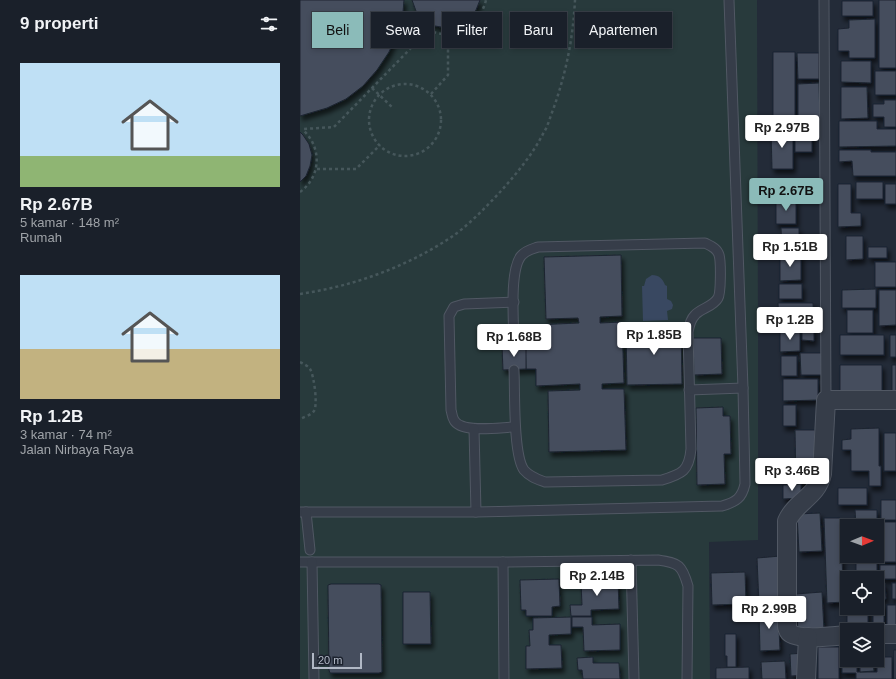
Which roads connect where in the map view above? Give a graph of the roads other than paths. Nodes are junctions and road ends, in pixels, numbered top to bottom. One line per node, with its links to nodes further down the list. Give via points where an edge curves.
1 (729, 0): 6 (lane)
2 (824, 0): 8 (lane)
3 (514, 302): 4 (lane); 7 (lane, via 516,267 522,255 529,249 705,243 714,247 719,255 720,291 718,300 696,314 690,323); 11 (lane, via 464,304 454,307 449,316 451,410 454,420 460,426)
4 (514, 346)
5 (514, 370): 10 (lane)
6 (743, 388): 7 (lane); 13 (lane, via 745,484 739,499 732,504)
7 (689, 390): 10 (lane, via 690,460 686,469 676,476 662,480 545,482 533,478 524,470 519,460)
8 (826, 400): 9 (street); 22 (street, via 820,482 816,490 790,513 786,530 786,626 793,634)
9 (896, 400)
10 (516, 427): 11 (lane)
11 (474, 429): 13 (lane)
12 (303, 512): 13 (lane); 14 (lane)
13 (476, 512)
14 (310, 550)
15 (631, 560): 18 (lane); 25 (lane); 26 (lane, via 674,562 684,572 688,586)
16 (300, 562): 17 (lane)
17 (312, 562): 18 (lane); 23 (lane)
18 (503, 562): 24 (lane)
19 (884, 634): 20 (street)
20 (896, 634)
21 (840, 636): 22 (street)
22 (808, 637): 27 (street)
23 (314, 679)
24 (504, 679)
25 (634, 679)
26 (687, 679)
27 (806, 679)

